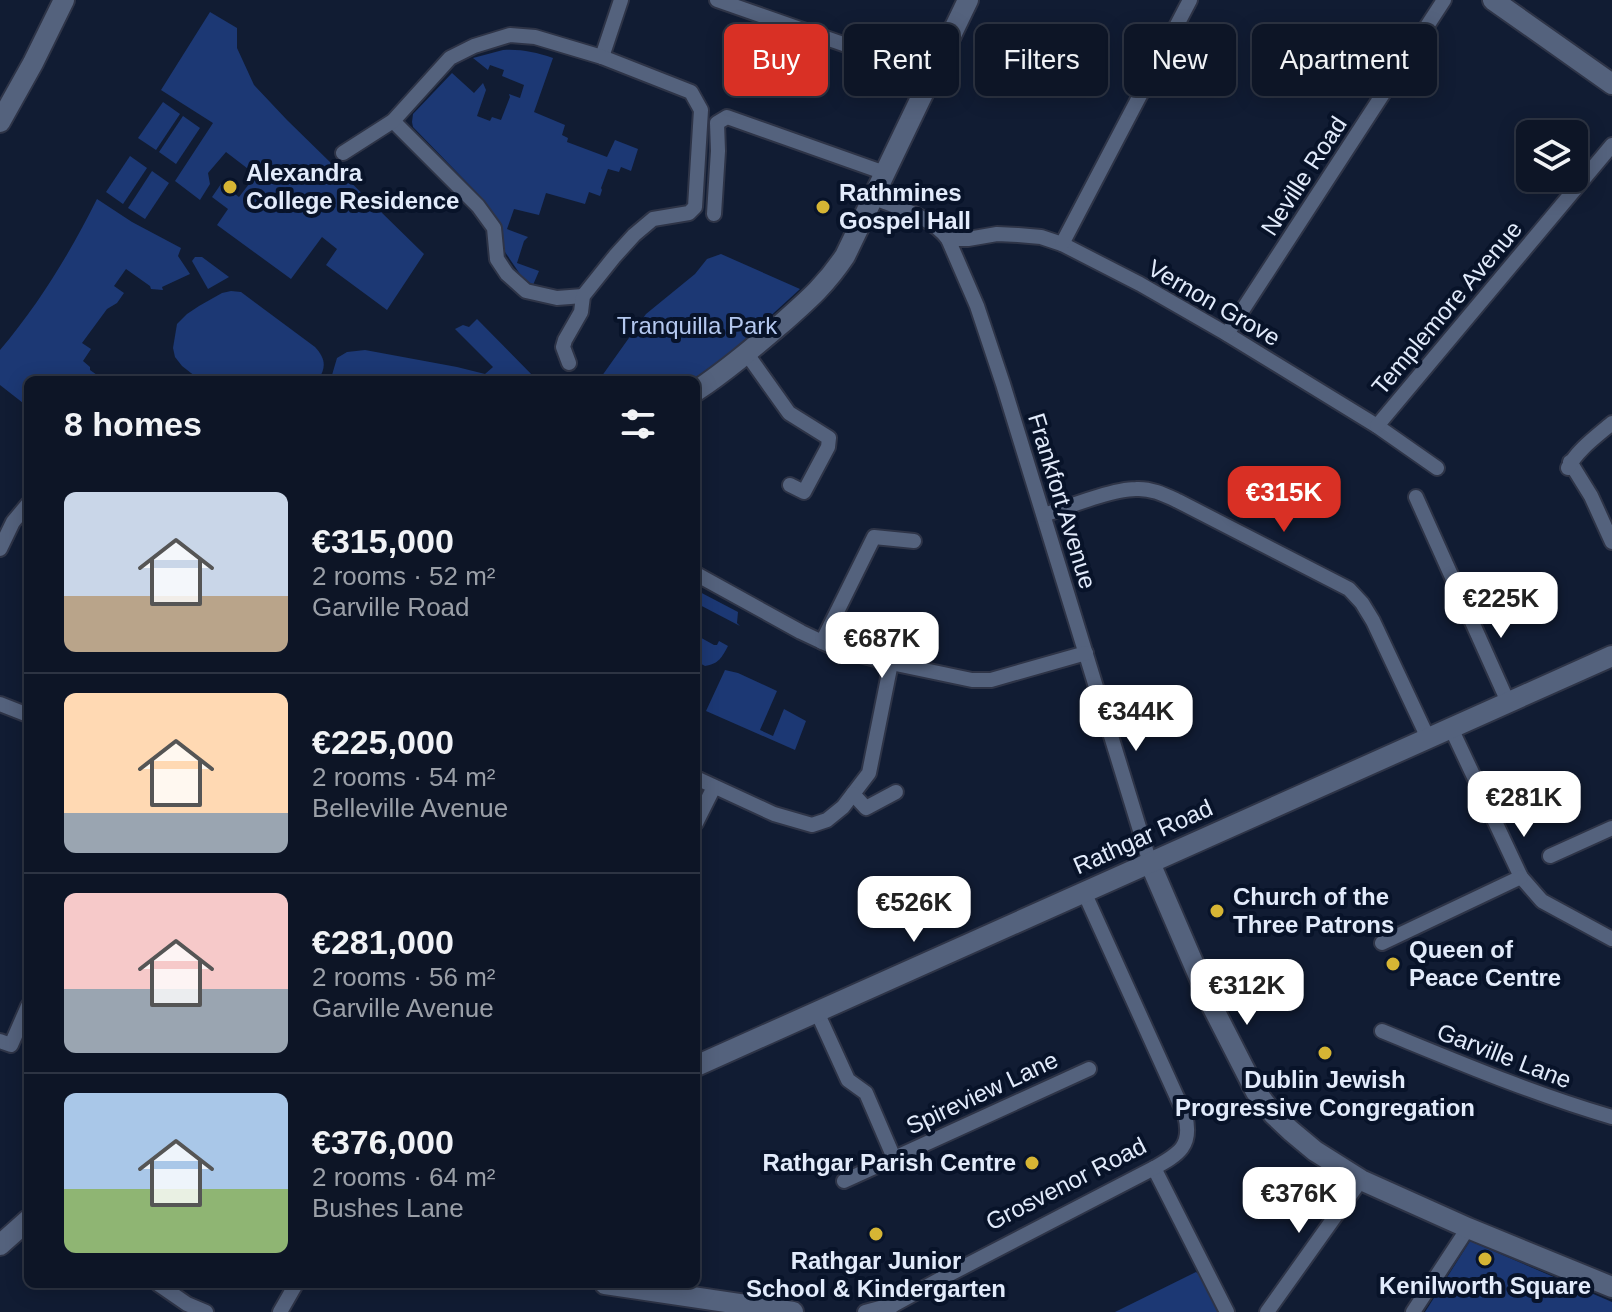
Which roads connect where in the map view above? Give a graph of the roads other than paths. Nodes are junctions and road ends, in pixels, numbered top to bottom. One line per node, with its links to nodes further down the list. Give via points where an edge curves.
1 (64, 0): 14 (main road)
2 (621, 0): 10 (street)
3 (717, 0): 9 (street)
4 (968, 0): 8 (main road)
5 (1190, 0): 21 (street)
6 (1444, 0): 23 (street, Neville Road)
7 (1493, 0): 11 (main road)
8 (956, 24)
9 (844, 44)
10 (602, 57): 13 (street, via 535,37 510,35 474,46 450,58); 22 (street, via 691,92 701,110 695,207 679,216 653,219)
11 (1612, 84)
12 (922, 96): 17 (main road)
13 (393, 121): 16 (street); 22 (street, via 478,206 494,228 497,259 507,274 526,291 557,298)
14 (0, 122)
15 (1612, 145): 28 (street, Templemore Avenue)
16 (343, 153)
17 (885, 173): 18 (main road); 19 (street, via 727,117 717,123)
18 (873, 197): 20 (street, via 929,222); 24 (main road, via 830,279)
19 (714, 214)
20 (948, 239): 21 (street, Vernon Grove, via 997,234); 33 (street, Frankfort Avenue, via 977,306)
21 (1062, 244): 23 (street, Vernon Grove)
22 (583, 296): 25 (street, via 563,347)
23 (1227, 334): 28 (street, Vernon Grove)
24 (747, 354): 26 (main road); 30 (street, via 789,413 829,438 804,492)
25 (569, 363)
26 (700, 388)
27 (1612, 423): 35 (street, via 1568,467 1591,496)
28 (1377, 426): 29 (street, Vernon Grove)
29 (1437, 468)
30 (790, 485)
31 (1416, 497): 42 (street)
32 (24, 508): 36 (street)
33 (1044, 515): 39 (street, Frankfort Avenue); 46 (street, via 1115,492 1154,491 1349,589 1373,621)
34 (914, 541): 38 (street, via 874,537)
35 (1612, 542)
36 (0, 549)
37 (700, 576): 38 (street)
38 (822, 642): 41 (street)
39 (1086, 653): 41 (street, via 991,680); 54 (street, Frankfort Avenue)
40 (1612, 656): 42 (main road, Rathgar Road)
41 (891, 663): 50 (street, via 869,773)
42 (1508, 702): 45 (main road, Rathgar Road)
43 (0, 704): 44 (street)
44 (24, 713)
45 (1451, 728): 46 (main road, Rathgar Road); 55 (street)
46 (1428, 738): 54 (main road, Rathgar Road)
47 (700, 780): 48 (street)
48 (714, 787): 50 (street, via 812,825 827,820); 51 (street)
49 (896, 792): 50 (street, via 866,808)
50 (853, 794)
51 (700, 815)
52 (1612, 828): 53 (street)
53 (1550, 856)
54 (1150, 863): 56 (main road, Rathgar Road); 68 (main road, via 1256,1092 1315,1151)
55 (1521, 877): 57 (street, via 1542,901); 58 (street)
56 (1084, 892): 59 (main road, Rathgar Road); 67 (street, Grosvenor Road, via 1185,1115 1188,1137 1183,1146)
57 (1612, 939)
58 (1382, 943)
59 (817, 1012): 63 (main road, Rathgar Road); 66 (street, Spireview Lane, via 848,1080 866,1093)
60 (24, 1020): 62 (street, via 11,1045)
61 (1382, 1031): 65 (street, Garville Lane)
62 (0, 1041)
63 (700, 1064)
64 (1089, 1069): 66 (street, Spireview Lane)
65 (1612, 1117)
66 (894, 1158): 69 (street, Spireview Lane)
67 (1154, 1168): 77 (street, Grosvenor Road); 82 (street)
68 (1361, 1180): 71 (main road); 83 (street)
69 (844, 1181)
70 (24, 1224): 72 (main road)
71 (1468, 1228): 73 (main road); 84 (street)
72 (0, 1245)
73 (1612, 1287)
74 (164, 1288): 79 (street)
75 (294, 1288): 80 (street)
76 (632, 1288): 78 (main road)
77 (890, 1308): 81 (street, Grosvenor Road)
78 (784, 1311)
79 (206, 1312)
80 (280, 1312)
81 (865, 1312)
82 (1227, 1312)
83 (1267, 1312)
84 (1413, 1312)

